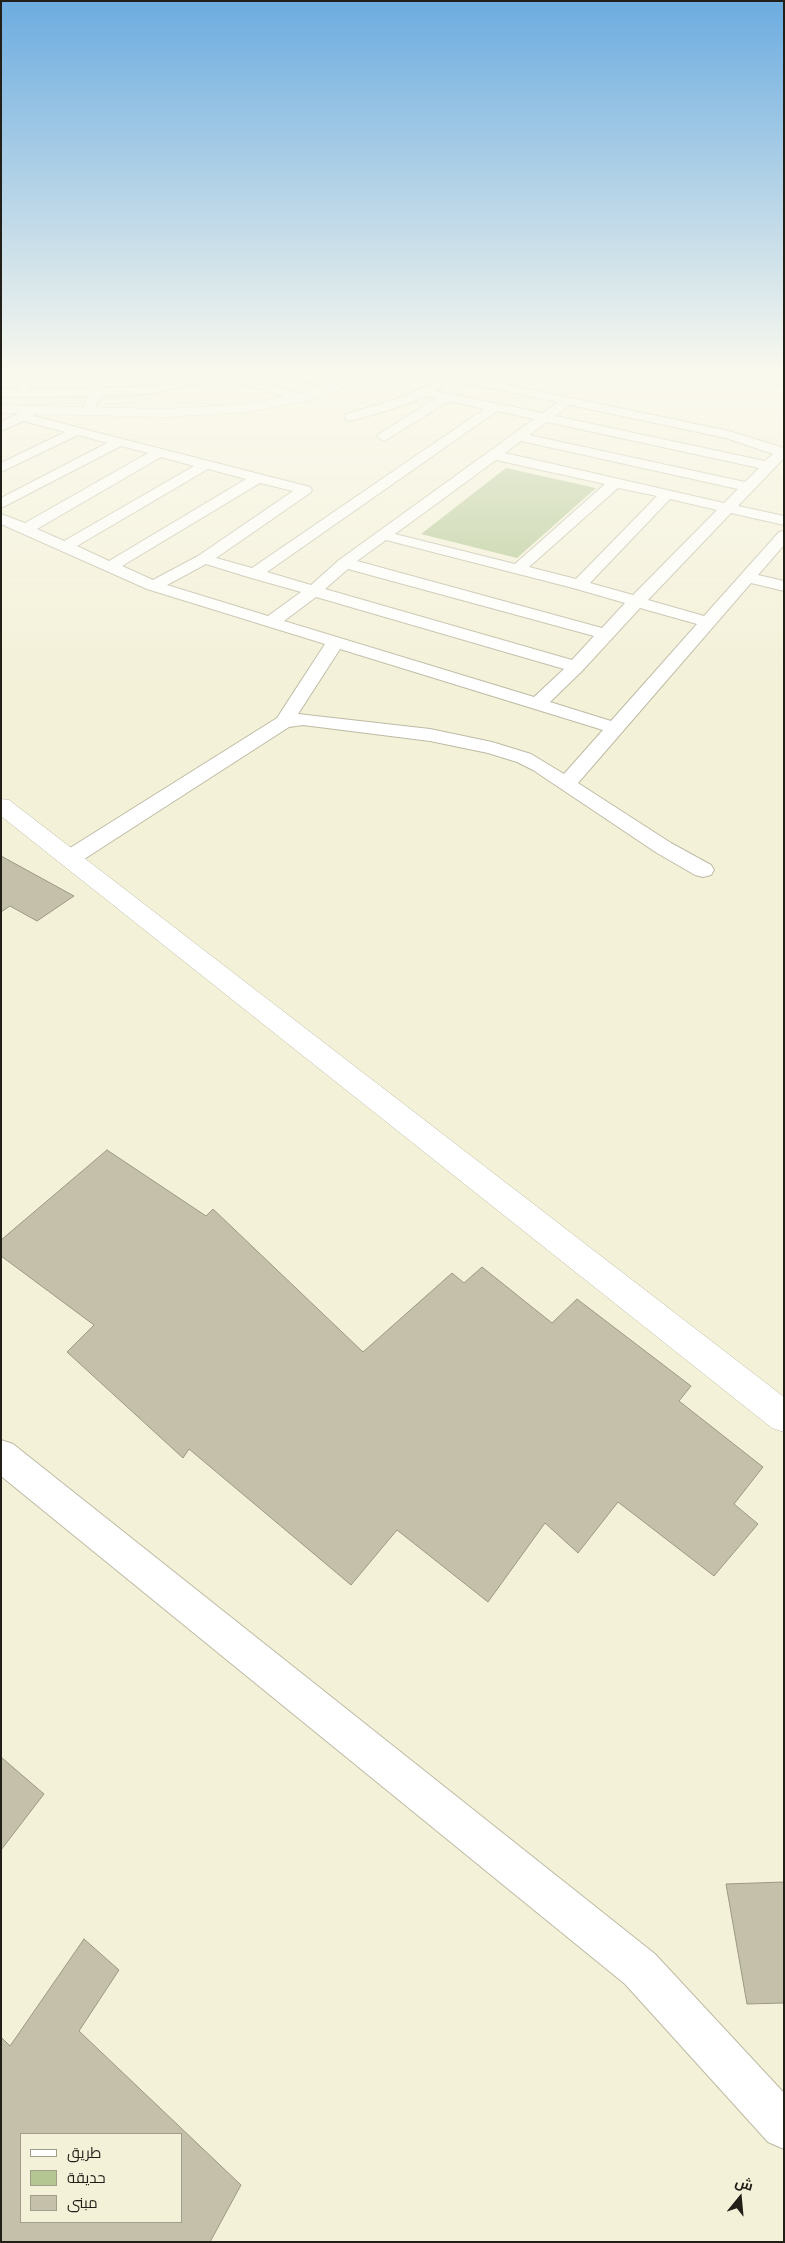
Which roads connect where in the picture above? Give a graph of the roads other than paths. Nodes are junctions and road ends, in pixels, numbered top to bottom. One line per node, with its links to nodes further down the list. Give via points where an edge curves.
1 (47, 480): 17 (street)
2 (112, 480): 21 (street)
3 (180, 480): 24 (street)
4 (255, 480): 28 (street)
5 (265, 480): 26 (street, via 305,490)
6 (460, 480): 15 (street)
7 (601, 480): 11 (street)
8 (714, 480): 13 (street)
9 (754, 480): 13 (street)
10 (387, 481): 12 (street); 30 (street)
11 (615, 483): 16 (street); 29 (street)
12 (404, 486)
13 (747, 487): 18 (street)
14 (422, 490): 15 (street)
15 (439, 495): 22 (street)
16 (666, 495): 18 (street); 32 (street)
17 (1, 504)
18 (728, 509): 20 (street); 36 (street)
19 (1, 518): 21 (street)
20 (784, 521)
21 (26, 529): 24 (street)
22 (383, 535): 27 (street); 29 (street)
23 (784, 535): 25 (street)
24 (64, 547): 28 (street)
25 (777, 553): 31 (street)
26 (204, 559): 30 (street); 33 (street)
27 (345, 563): 35 (street); 39 (street)
28 (110, 568): 33 (street)
29 (518, 569): 32 (street)
30 (254, 574): 35 (street)
31 (747, 577): 34 (street); 38 (street)
32 (579, 585): 36 (street)
33 (153, 586): 37 (street)
34 (784, 586)
35 (315, 590): 37 (street); 41 (street)
36 (637, 601): 38 (street); 39 (street)
37 (271, 622): 40 (street)
38 (708, 622): 44 (street)
39 (605, 634): 41 (street)
40 (336, 641): 42 (street); 43 (street)
41 (576, 667): 42 (street)
42 (538, 703): 44 (street)
43 (284, 722): 45 (street, via 303,719 335,722 430,735 492,748 540,766); 47 (street)
44 (615, 728): 45 (street)
45 (567, 783): 48 (street, via 607,812)
46 (1, 806): 47 (street)
47 (70, 858): 49 (street)
48 (703, 870)
49 (784, 1417)
50 (1, 1455): 51 (street, via 640,1969)
51 (784, 2126)

